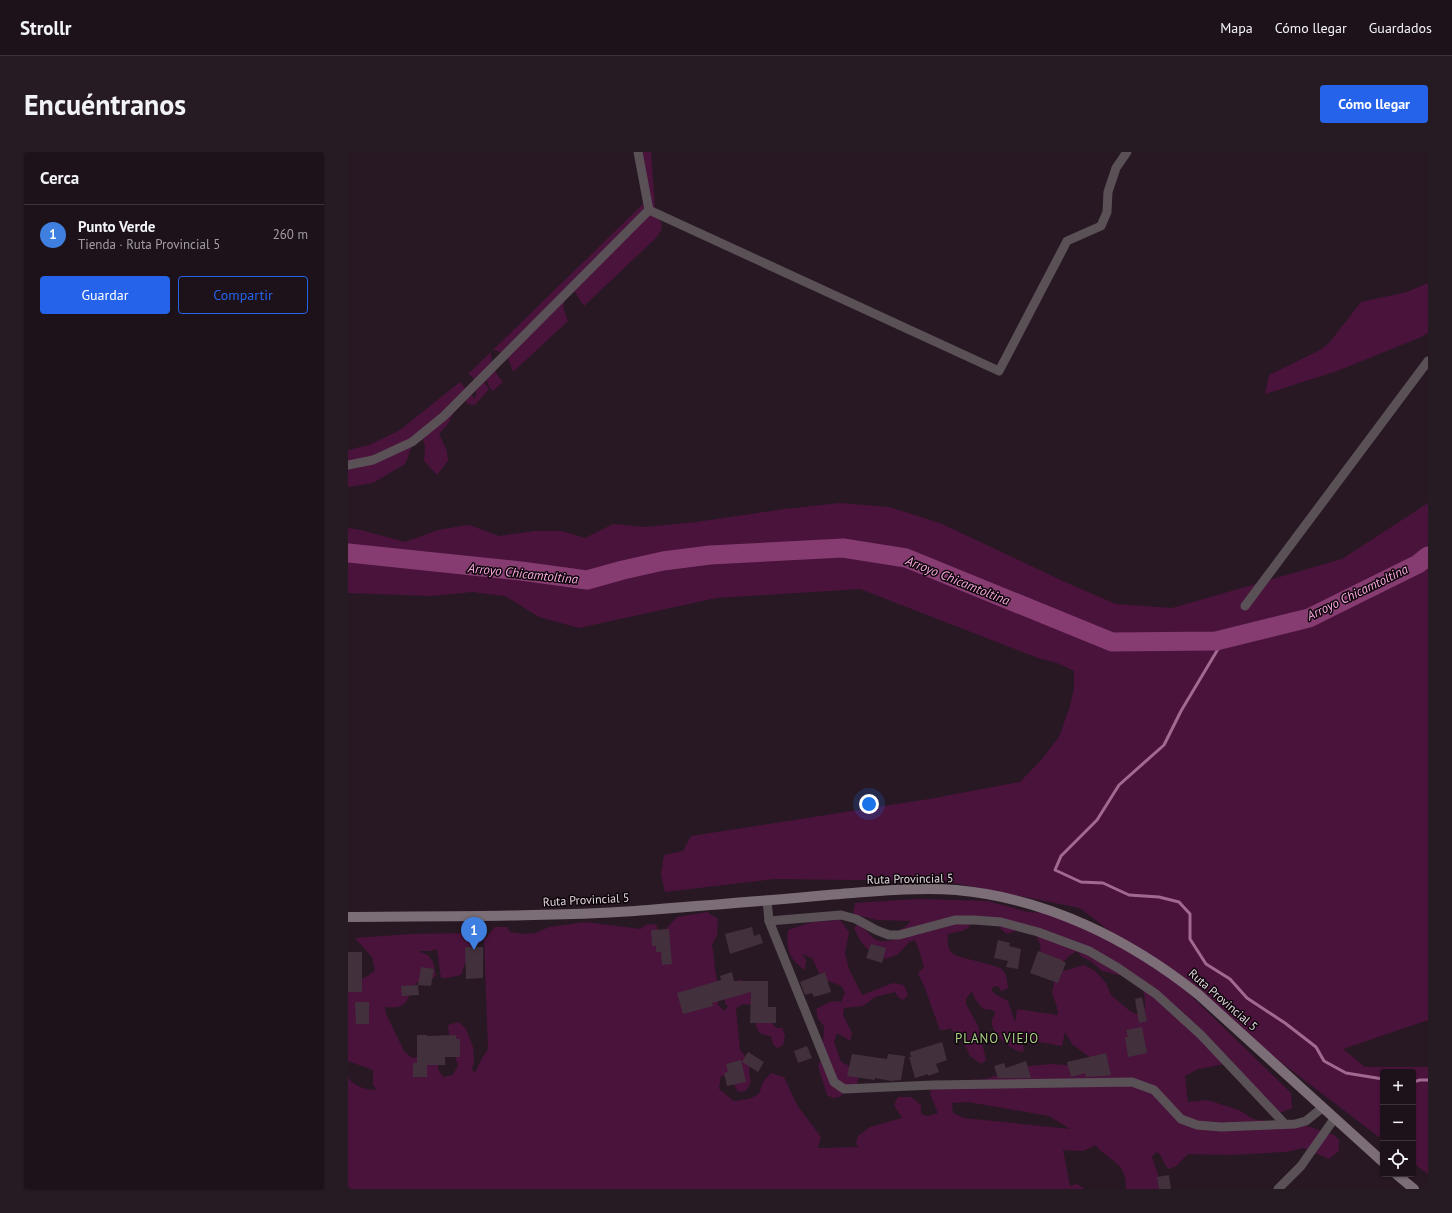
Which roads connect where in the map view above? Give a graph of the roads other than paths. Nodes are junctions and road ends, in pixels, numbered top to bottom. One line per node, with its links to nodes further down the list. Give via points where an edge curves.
1 (638, 152): 3 (street)
2 (1127, 152): 3 (street, via 1116,168 1108,192 1107,212 1101,226 1067,241 999,371)
3 (649, 210): 5 (street, via 438,420 412,442 374,460)
4 (1428, 361): 6 (street)
5 (348, 465)
6 (1245, 606)
7 (767, 900): 8 (main road, Ruta Provincial 5, via 574,914); 9 (street); 10 (main road, Ruta Provincial 5, via 900,890 956,890 1011,899 1054,912 1124,943 1174,975)
8 (348, 917)
9 (769, 922): 12 (street, via 841,915 856,919 888,935 899,935 955,920 1001,922 1038,932 1089,951 1156,994 1201,1035); 12 (street, via 834,1082 844,1089 933,1084 1132,1082 1154,1090 1181,1119 1197,1125 1221,1127)
10 (1322, 1108): 11 (main road, Ruta Provincial 5); 12 (street, via 1306,1121 1296,1124)
11 (1334, 1118): 13 (main road, Ruta Provincial 5); 15 (street, via 1301,1166)
12 (1284, 1123)
13 (1380, 1159)
14 (1400, 1177): 16 (main road)
15 (1278, 1189)
16 (1414, 1189)

